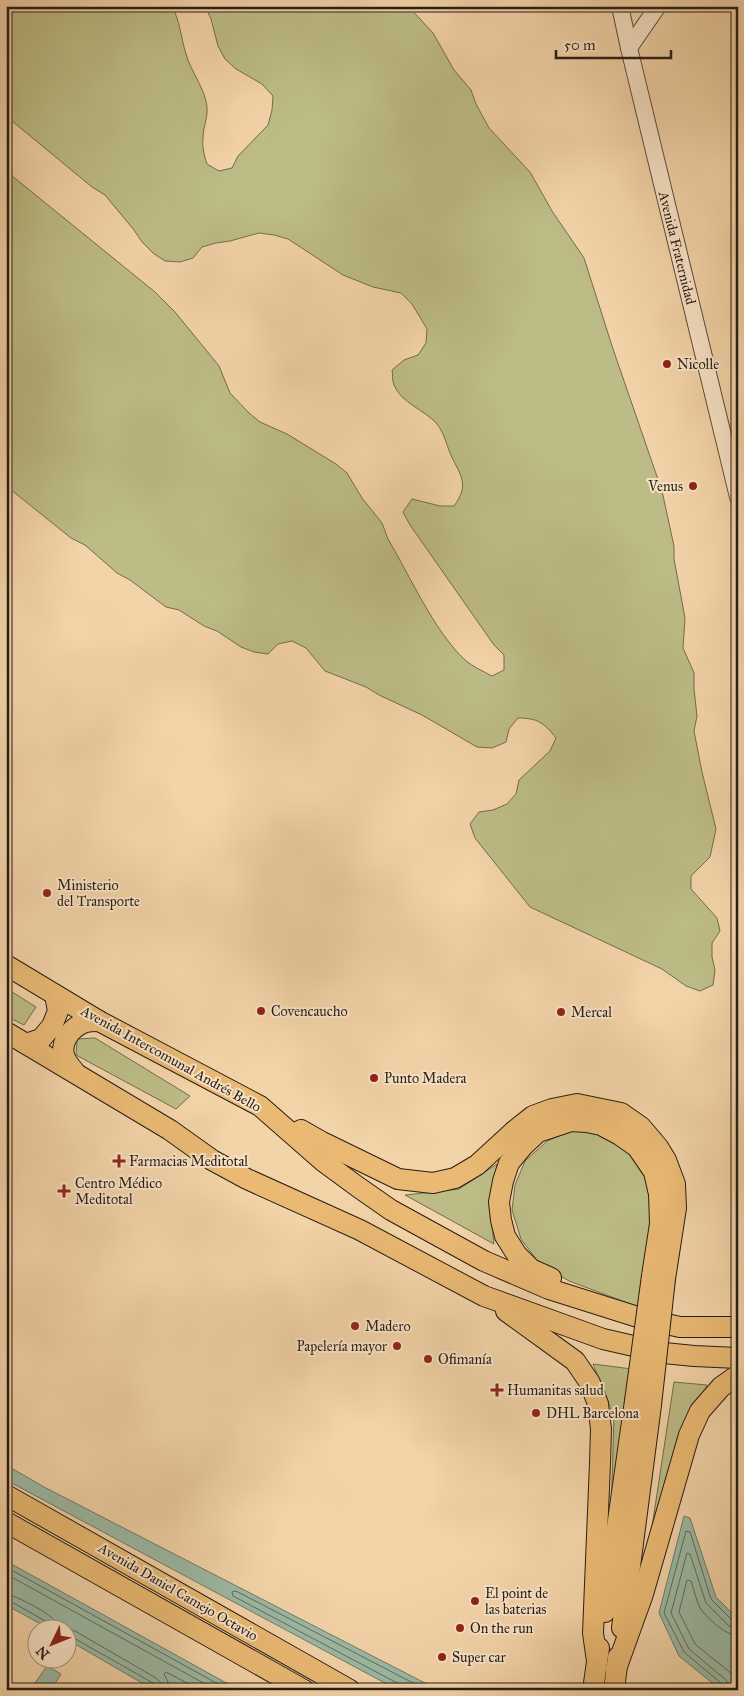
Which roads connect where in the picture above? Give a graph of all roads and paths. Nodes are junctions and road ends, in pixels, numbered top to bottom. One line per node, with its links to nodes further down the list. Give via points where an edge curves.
1 (620, 6): 3 (street, Avenida Fraternidad)
2 (658, 6): 3 (street)
3 (629, 48): 4 (street, Avenida Fraternidad)
4 (738, 497)
5 (6, 965): 6 (main road, Avenida Intercomunal Andrés Bello)
6 (55, 995): 7 (main road, Avenida Intercomunal Andrés Bello); 9 (main road, via 58,1010 52,1026 41,1039)
7 (99, 1021): 10 (main road, via 85,1022 66,1038 63,1048 65,1059); 11 (main road, Avenida Intercomunal Andrés Bello)
8 (6, 1032): 9 (main road)
9 (26, 1044): 10 (main road)
10 (74, 1071): 13 (main road, via 239,1175 360,1230)
11 (260, 1106): 12 (main road, via 322,1142 398,1179 433,1183 455,1178 478,1166 514,1131 533,1116 546,1111 577,1104 621,1112 658,1147 675,1184 676,1208); 14 (main road, Avenida Intercomunal Andrés Bello, via 324,1162 391,1210 516,1276 577,1299)
12 (658, 1278): 14 (main road, via 659,1194 654,1172 637,1147 601,1125 571,1121 538,1132 508,1163 499,1202 505,1236 517,1254 531,1269); 18 (main road, bridge)
13 (484, 1296): 16 (main road, via 603,1339 664,1353); 21 (main road, via 575,1361 590,1383 598,1404 601,1429 593,1633)
14 (633, 1315): 15 (main road, Avenida Intercomunal Andrés Bello, via 680,1328)
15 (738, 1327)
16 (738, 1358)
17 (738, 1374): 22 (main road, via 721,1387 700,1411 689,1435 643,1594)
18 (643, 1403): 21 (main road, via 624,1486); 22 (main road)
19 (6, 1494): 24 (main road, Avenida Daniel Camejo Octavio)
20 (6, 1522): 23 (main road, Avenida Daniel Camejo Octavio)
21 (597, 1661): 25 (main road)
22 (616, 1669): 26 (main road)
23 (304, 1690)
24 (350, 1690)
25 (593, 1690)
26 (614, 1690)

